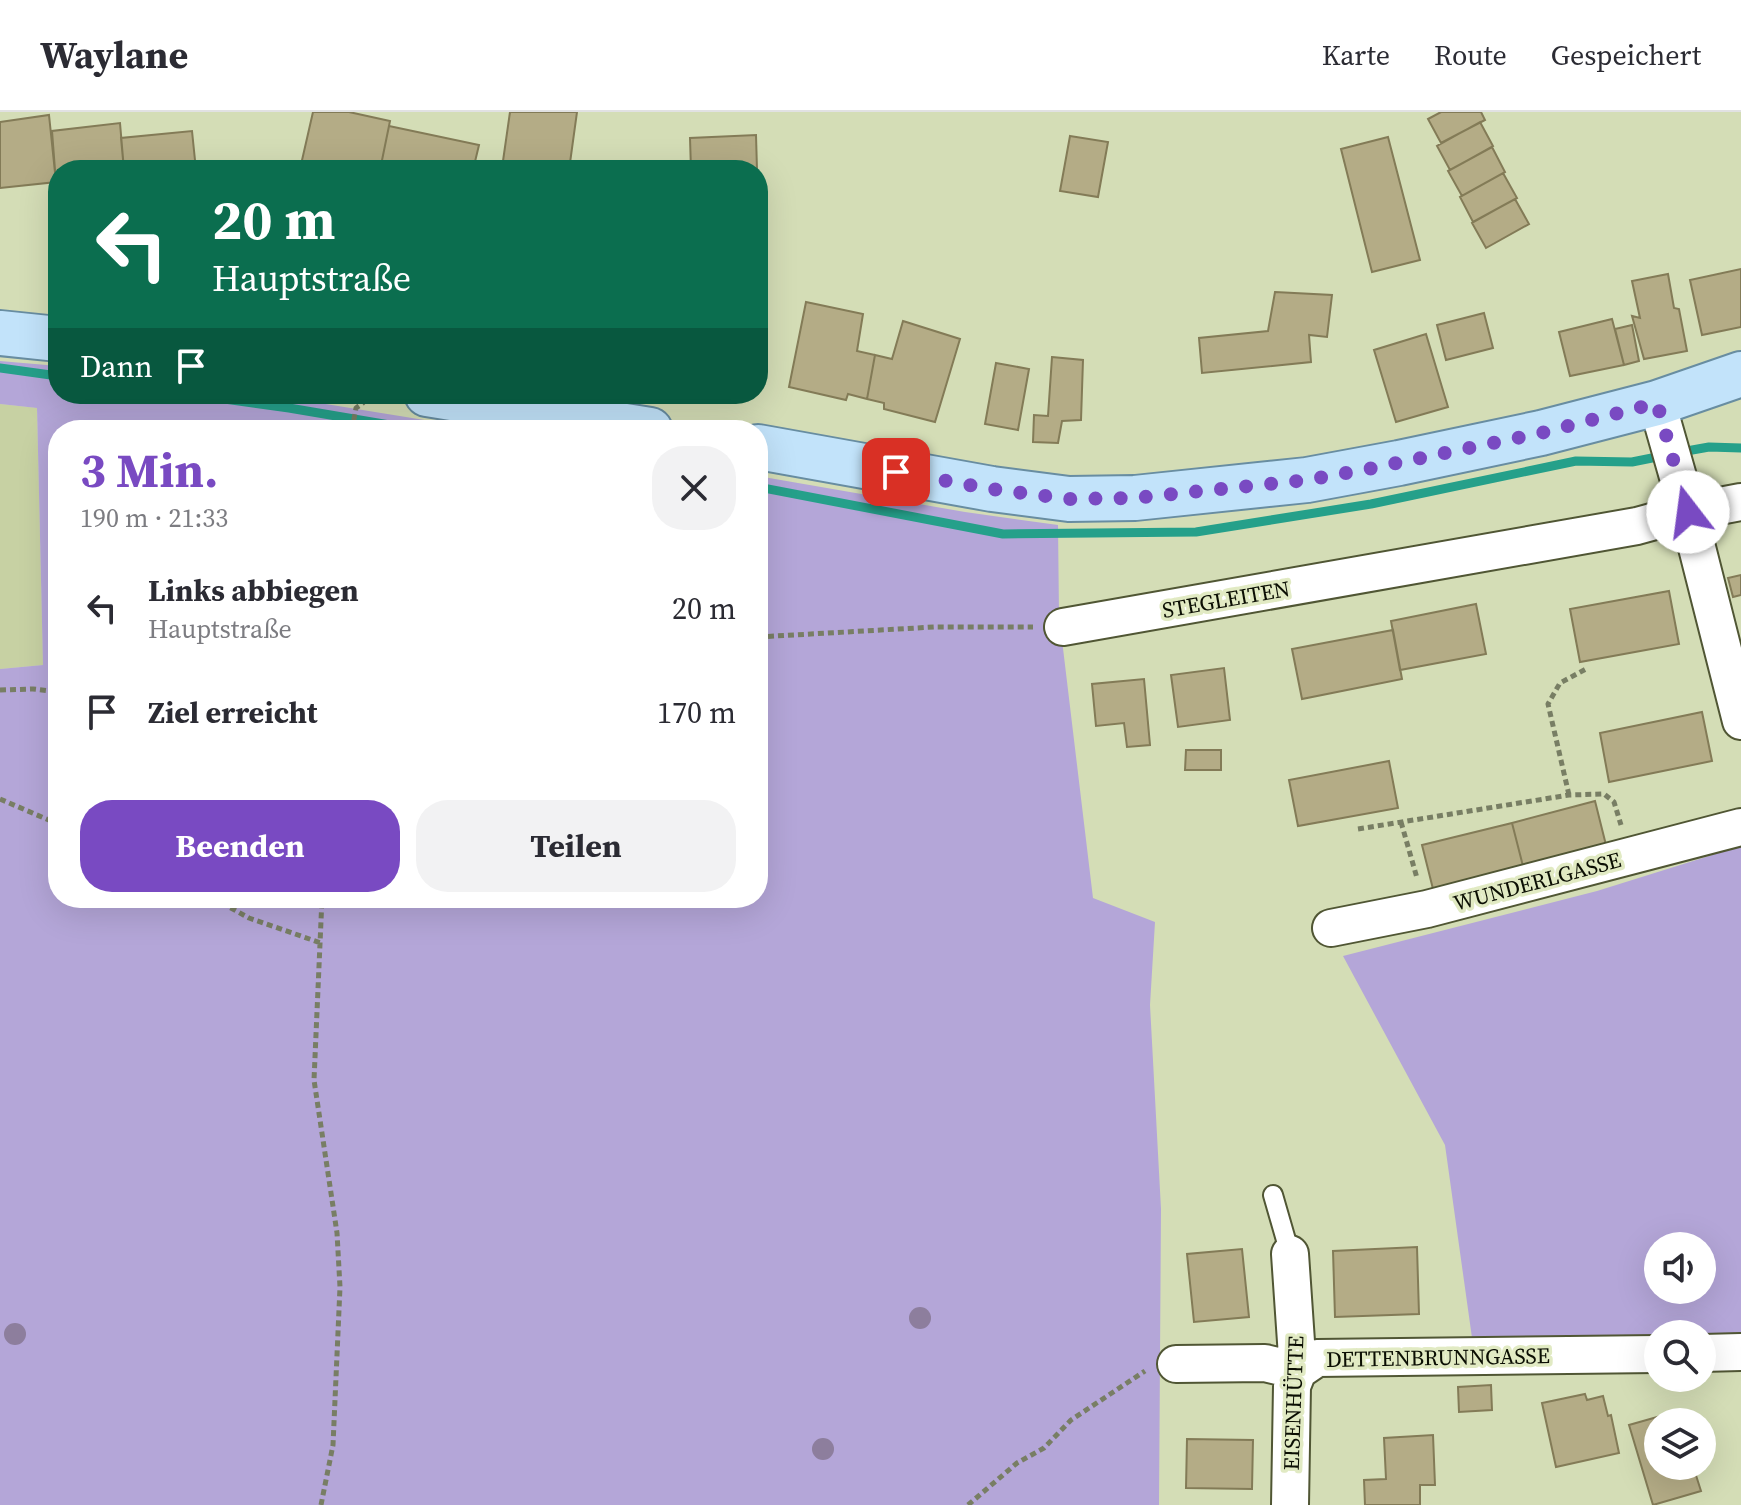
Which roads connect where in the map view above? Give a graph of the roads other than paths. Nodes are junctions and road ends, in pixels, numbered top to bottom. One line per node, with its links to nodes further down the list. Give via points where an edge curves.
1 (0, 333): 2 (main road)
2 (48, 338)
3 (1741, 374): 4 (main road)
4 (1657, 403): 7 (main road, via 1368,469 1135,498 1069,499 992,489); 8 (street)
5 (489, 404): 6 (main road)
6 (588, 420)
7 (768, 449)
8 (1684, 499): 9 (street, STEGLEITEN); 10 (street, STEGLEITEN, via 1637,526); 11 (street)
9 (1741, 502)
10 (1063, 627)
11 (1741, 721)
12 (1741, 827): 13 (street, WUNDERLGASSE, via 1427,909)
13 (1331, 928)
14 (1273, 1195): 15 (lane)
15 (1290, 1254): 20 (street, EISENHÜTTE)
16 (1741, 1352): 17 (street)
17 (1716, 1353)
18 (1644, 1354): 20 (street, DETTENBRUNNGASSE, via 1317,1358)
19 (1176, 1364): 20 (street, DETTENBRUNNGASSE, via 1265,1363)
20 (1298, 1371): 21 (street, EISENHÜTTE, via 1292,1386)
21 (1290, 1505)

